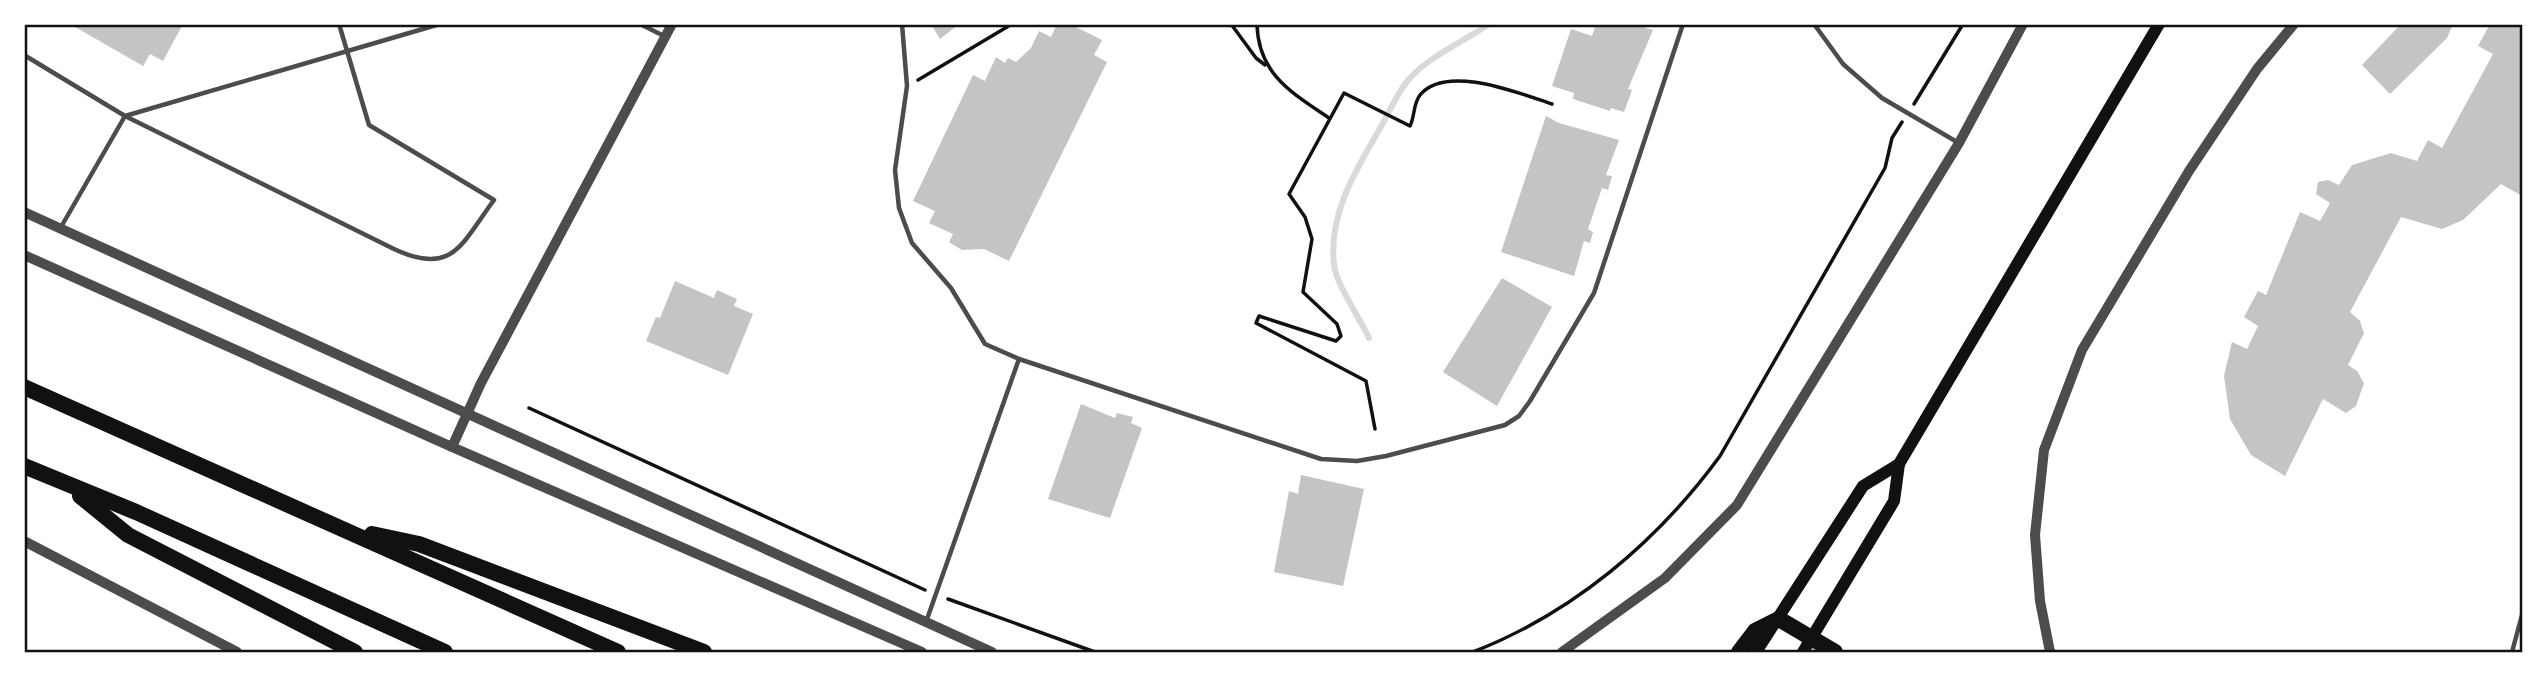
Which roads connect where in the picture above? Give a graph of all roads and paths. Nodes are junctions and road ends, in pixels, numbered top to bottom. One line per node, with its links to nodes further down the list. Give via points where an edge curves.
1 (339, 24): 16 (lane)
2 (440, 24): 16 (lane)
3 (640, 24): 15 (lane)
4 (672, 24): 15 (street)
5 (902, 24): 19 (lane)
6 (1012, 24): 19 (path)
7 (1231, 24): 18 (path)
8 (1257, 24): 18 (path, via 1257,41)
9 (1683, 24): 28 (lane, via 1594,293 1530,401 1505,425 1386,456 1357,461 1321,459)
10 (1814, 24): 21 (lane, via 1843,64 1882,98)
11 (1963, 24): 21 (path)
12 (2023, 24): 24 (street)
13 (2159, 24): 34 (main road)
14 (2294, 24): 57 (street, via 2257,69 2189,171 2077,363 2043,450 2035,535)
15 (665, 37): 31 (street)
16 (347, 51): 22 (lane); 22 (lane, via 369,125 494,200 445,258 411,257)
17 (24, 55): 22 (lane)
18 (1266, 66): 23 (path, via 1277,81)
19 (908, 86): 28 (lane, via 895,170 899,208 912,243 951,288 985,344)
20 (1552, 104): 23 (path, via 1488,83 1466,81 1425,90 1418,97 1410,126 1344,93)
21 (1908, 113): 24 (lane); 52 (path, via 1892,138 1885,168 1699,485 1649,539 1591,586)
22 (125, 116): 26 (lane)
23 (1329, 118): 32 (path, via 1289,194 1305,217 1312,239 1303,292 1338,324 1341,336 1336,341 1259,316 1256,323 1366,381)
24 (1959, 143): 53 (street, via 1737,505 1665,578)
25 (24, 212): 26 (street)
26 (60, 228): 31 (street)
27 (24, 255): 33 (street)
28 (1019, 359): 39 (lane)
29 (24, 387): 37 (highway)
30 (529, 408): 39 (path)
31 (466, 414): 33 (street); 42 (street)
32 (1375, 429)
33 (452, 447): 49 (street)
34 (1899, 464): 41 (main road, via 1863,486); 43 (main road, via 1894,501)
35 (24, 466): 36 (highway)
36 (67, 486): 45 (highway, via 128,535); 46 (highway, via 136,512)
37 (342, 528): 47 (highway); 48 (highway, via 419,544)
38 (24, 541): 44 (street)
39 (936, 595): 42 (lane); 51 (path)
40 (2522, 615): 58 (lane)
41 (1779, 619): 43 (highway); 54 (highway, via 1755,631); 55 (main road)
42 (926, 622): 50 (street)
43 (1807, 646): 56 (highway)
44 (237, 653)
45 (355, 653)
46 (445, 653)
47 (618, 653)
48 (704, 653)
49 (922, 653)
50 (992, 653)
51 (1096, 653)
52 (1473, 653)
53 (1562, 653)
54 (1739, 653)
55 (1756, 653)
56 (1835, 653)
57 (2050, 653)
58 (2512, 653)

